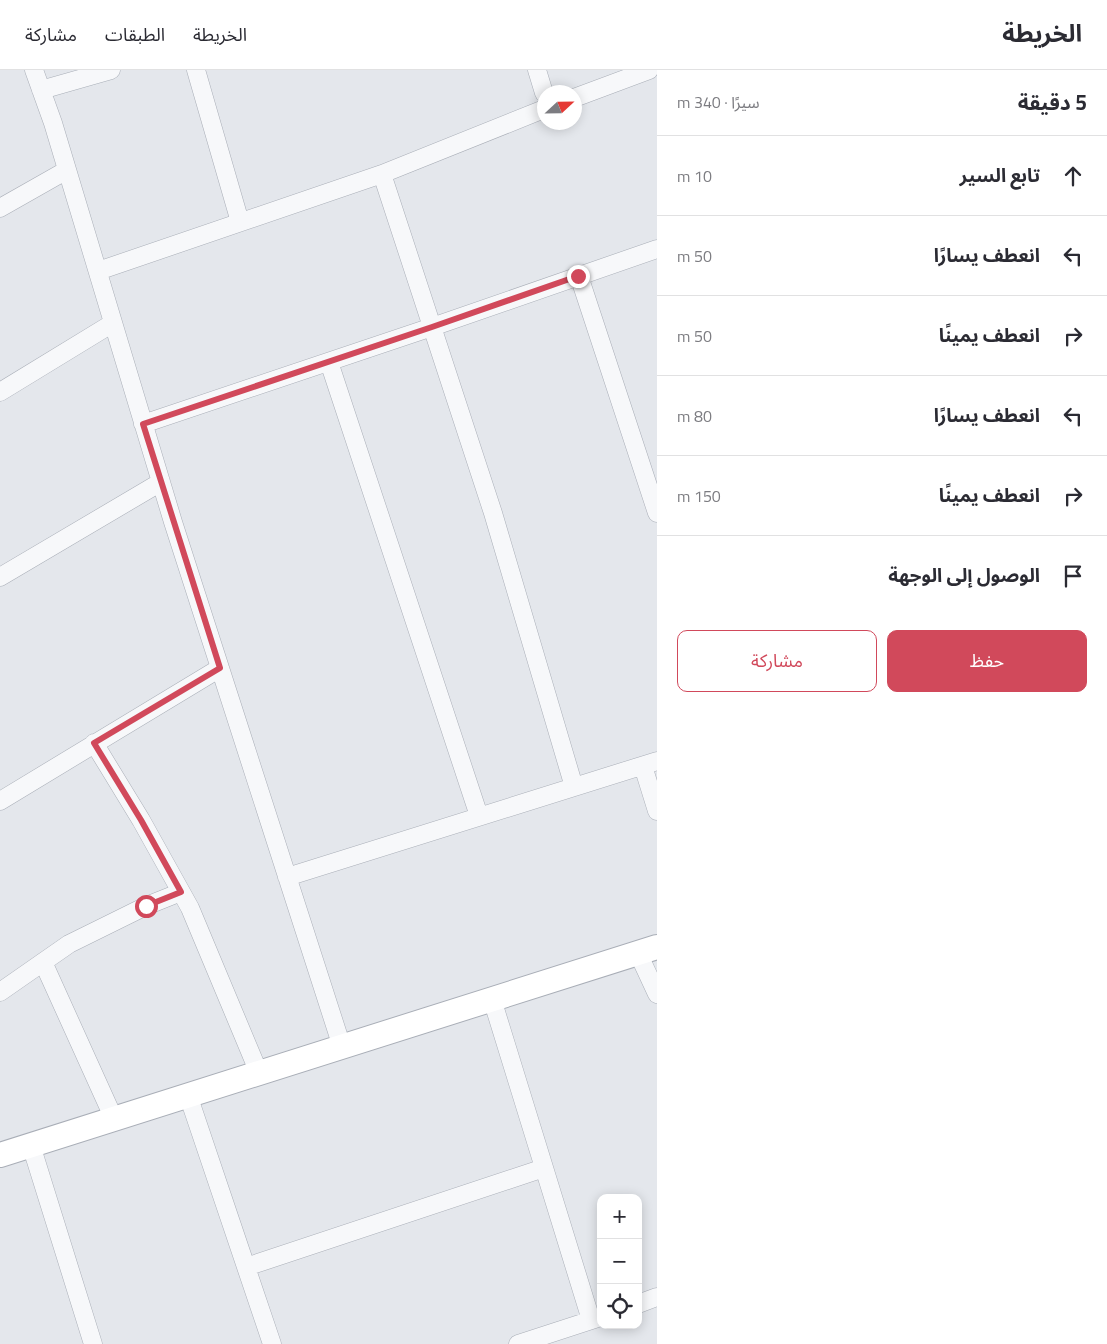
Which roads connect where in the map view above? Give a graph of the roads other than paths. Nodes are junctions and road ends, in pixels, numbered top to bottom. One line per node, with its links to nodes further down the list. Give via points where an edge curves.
1 (34, 70): 7 (street)
2 (111, 70): 7 (street)
3 (196, 70): 13 (street)
4 (537, 70): 6 (street)
5 (649, 70): 8 (street)
6 (542, 85)
7 (41, 90): 10 (street)
8 (582, 95)
9 (537, 112): 11 (street)
10 (67, 170): 12 (street); 15 (street)
11 (382, 174): 13 (street); 18 (street)
12 (0, 208)
13 (240, 222): 15 (street)
14 (657, 249): 16 (street)
15 (98, 271): 17 (street)
16 (578, 276): 18 (street); 23 (street)
17 (113, 323): 20 (street); 21 (street)
18 (432, 327): 19 (street); 28 (street, via 493,513)
19 (329, 362): 21 (street); 31 (street)
20 (0, 392)
21 (143, 424): 22 (street)
22 (161, 482): 24 (street); 25 (street)
23 (657, 513)
24 (0, 577)
25 (220, 668): 26 (street); 32 (street)
26 (94, 743): 29 (street); 33 (street)
27 (650, 764): 28 (street); 30 (street)
28 (574, 787): 31 (street)
29 (0, 801)
30 (657, 811)
31 (479, 816): 32 (street)
32 (288, 877): 39 (street)
33 (181, 892): 35 (street, via 70,944); 40 (street)
34 (648, 950): 37 (street); 38 (street)
35 (43, 962): 36 (street); 42 (street)
36 (0, 992)
37 (657, 994)
38 (492, 999): 39 (street); 45 (street)
39 (342, 1047): 40 (street)
40 (259, 1073): 41 (street)
41 (188, 1096): 42 (street); 46 (street)
42 (114, 1119): 43 (street)
43 (31, 1145): 44 (street); 50 (street)
44 (0, 1155)
45 (544, 1168): 46 (street); 49 (street)
46 (246, 1267): 51 (street)
47 (657, 1297): 48 (street)
48 (642, 1303)
49 (596, 1318): 52 (street)
50 (93, 1344)
51 (272, 1344)
52 (518, 1344)

